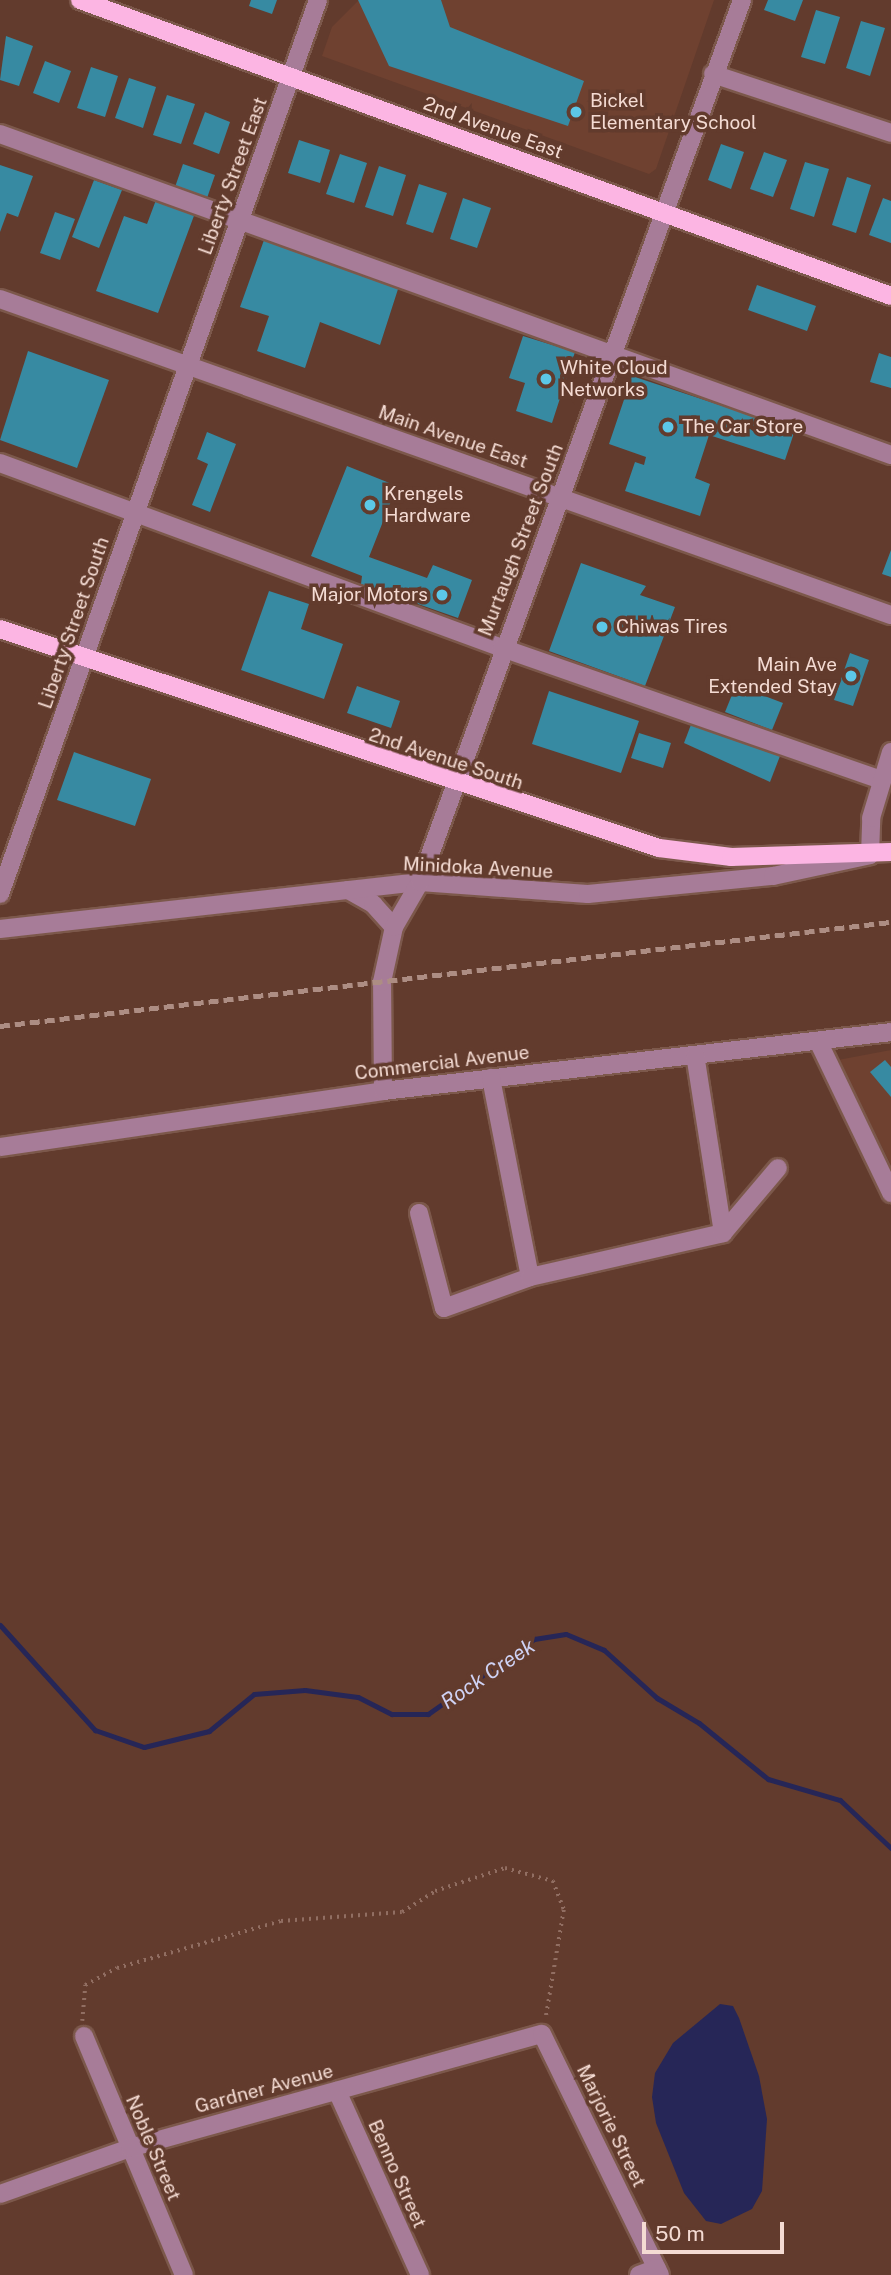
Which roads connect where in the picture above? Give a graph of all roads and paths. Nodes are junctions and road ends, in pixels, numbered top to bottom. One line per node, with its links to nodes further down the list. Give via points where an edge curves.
1 (80, 0): 5 (main road, 2nd Avenue East)
2 (318, 0): 5 (street, Liberty Street East)
3 (742, 0): 4 (street, Murtaugh Street South)
4 (713, 74): 6 (street); 8 (street, Murtaugh Street South)
5 (291, 75): 8 (main road, 2nd Avenue East); 9 (street, Liberty Street East)
6 (891, 133)
7 (0, 134): 9 (street)
8 (660, 213): 10 (main road, 2nd Avenue East); 12 (street, Murtaugh Street South)
9 (239, 222): 12 (street); 13 (street, Liberty Street East)
10 (891, 296)
11 (0, 299): 13 (street, Main Avenue East)
12 (610, 357): 14 (street); 16 (street, Murtaugh Street South)
13 (188, 366): 16 (street, Main Avenue East); 17 (street, Liberty Street South)
14 (891, 455)
15 (0, 463): 17 (street)
16 (561, 497): 18 (street, Main Avenue East); 20 (street, Murtaugh Street South)
17 (135, 512): 20 (street); 21 (street, Liberty Street South)
18 (891, 615)
19 (0, 629): 21 (main road, 2nd Avenue South)
20 (502, 648): 23 (street); 24 (street, Murtaugh Street South)
21 (83, 659): 24 (main road, 2nd Avenue South); 28 (street, Liberty Street South)
22 (891, 752): 23 (street)
23 (881, 779): 25 (street)
24 (456, 784): 25 (main road, 2nd Avenue South, via 659,848 731,857); 26 (street, Murtaugh Street South)
25 (885, 853): 26 (street, Minidoka Avenue, via 773,876 629,892)
26 (420, 882): 27 (street, Minidoka Avenue); 29 (street, Murtaugh Street South)
27 (348, 890): 29 (street, via 373,904); 30 (street, Minidoka Avenue)
28 (0, 894)
29 (394, 927): 35 (street, Murtaugh Street South, via 382,982)
30 (0, 929)
31 (891, 1032): 32 (street, Commercial Avenue)
32 (818, 1041): 33 (street, Commercial Avenue); 38 (street)
33 (695, 1055): 34 (street, Commercial Avenue); 40 (street)
34 (491, 1078): 35 (street, Commercial Avenue); 41 (street)
35 (383, 1091): 36 (street, Commercial Avenue)
36 (0, 1147)
37 (778, 1167): 40 (street)
38 (891, 1193)
39 (419, 1213): 41 (street, via 444,1308)
40 (723, 1233): 41 (street)
41 (530, 1277)
42 (542, 2034): 43 (path, via 564,1910 553,1881 505,1868 435,1891 402,1912 281,1922 117,1968 85,1984 79,2008); 44 (street, Gardner Avenue); 47 (street, Marjorie Street)
43 (84, 2036): 45 (street, Noble Street)
44 (337, 2091): 45 (street, Gardner Avenue); 49 (street, Benno Street)
45 (130, 2148): 46 (street, Gardner Avenue); 48 (street, Noble Street)
46 (0, 2194)
47 (659, 2272): 50 (street)
48 (184, 2275)
49 (419, 2275)
50 (639, 2275)

